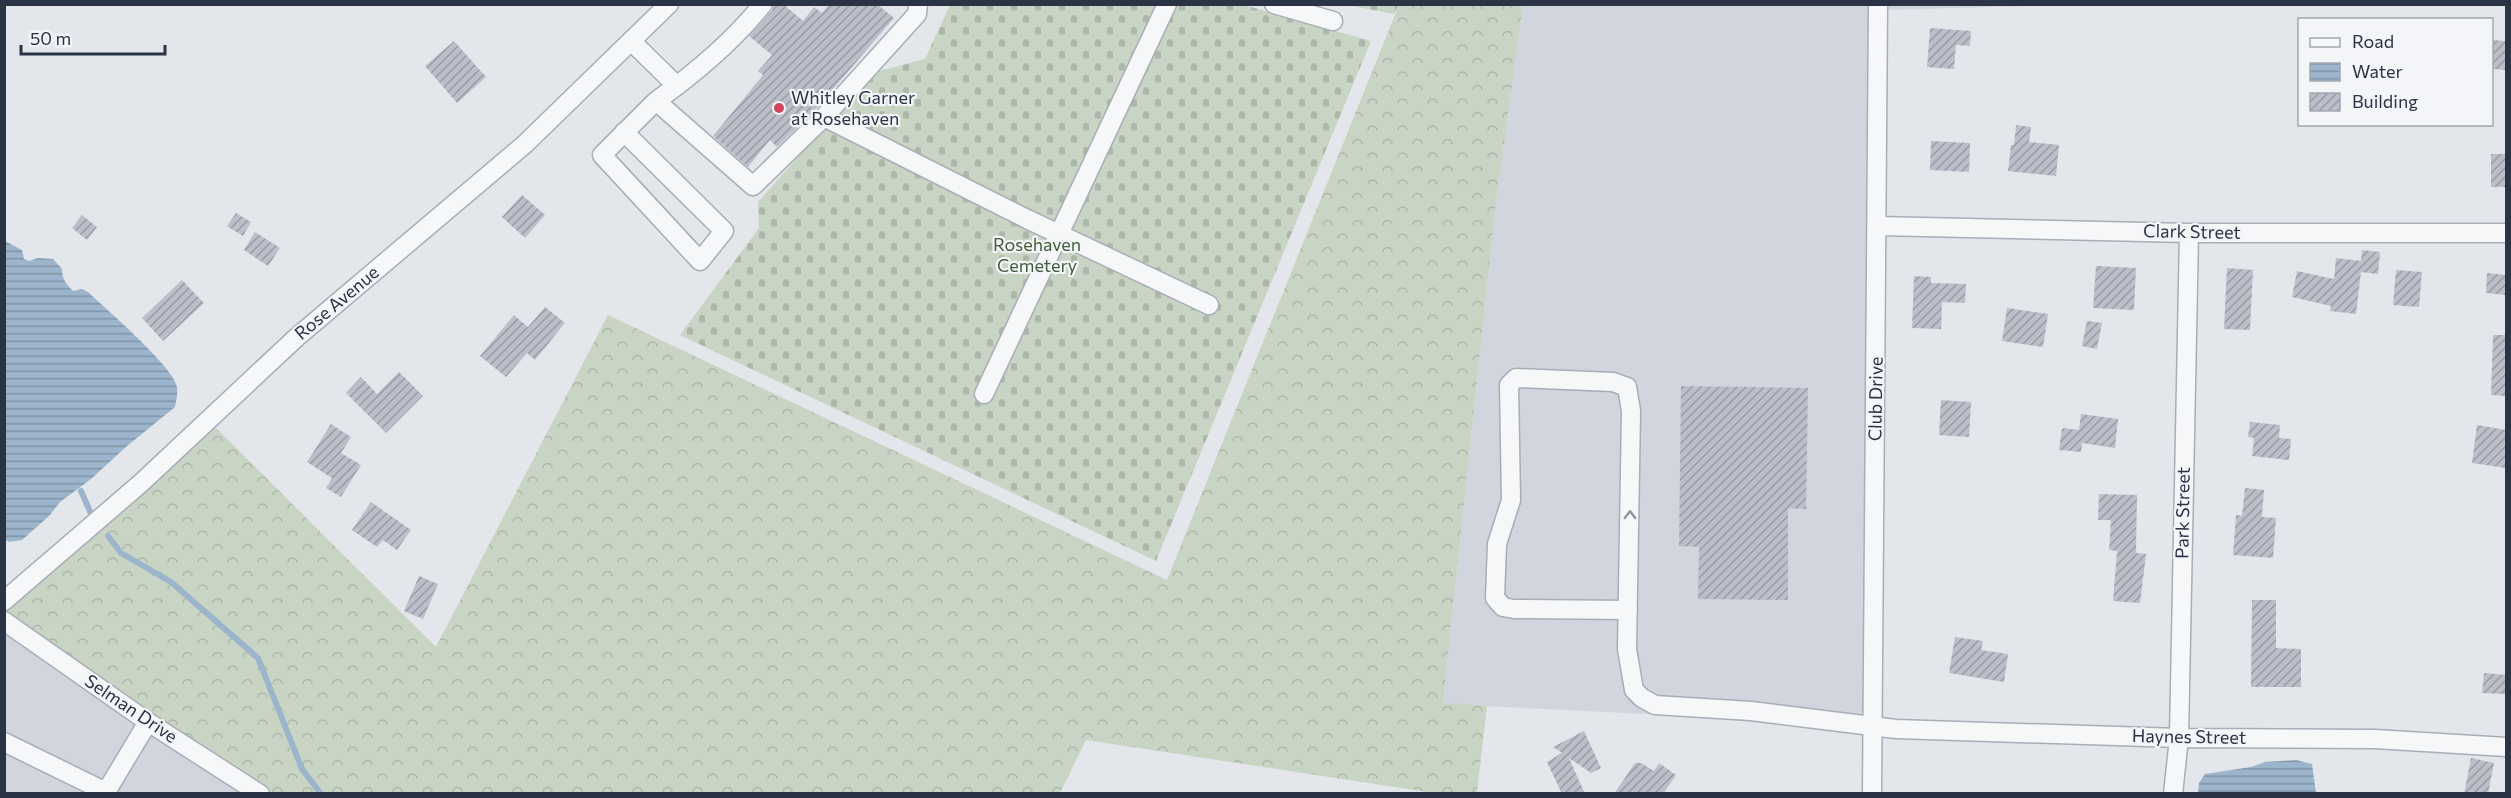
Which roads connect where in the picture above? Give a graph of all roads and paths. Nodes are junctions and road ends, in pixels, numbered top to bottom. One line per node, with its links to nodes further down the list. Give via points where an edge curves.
1 (669, 4): 8 (street, Rose Avenue)
2 (763, 4): 9 (street)
3 (918, 4): 11 (street, via 917,14)
4 (1167, 4): 16 (street)
5 (1274, 4): 7 (street)
6 (1878, 4): 13 (street, Club Drive)
7 (1333, 21)
8 (631, 41): 9 (street); 19 (street, Rose Avenue, via 525,144 297,337 141,483)
9 (677, 86): 10 (street)
10 (656, 101): 11 (street, via 753,186); 12 (street)
11 (824, 117): 16 (street)
12 (624, 132): 12 (street, via 602,155 700,261 723,231)
13 (1878, 226): 14 (street, Clark Street); 23 (street, Club Drive)
14 (2189, 233): 15 (street, Clark Street); 24 (street, Park Street)
15 (2506, 233)
16 (1059, 234): 17 (street); 18 (street)
17 (1209, 305)
18 (984, 394)
19 (4, 602)
20 (1628, 610): 20 (street, Haynes Street, one-way to 20, via 1629,393 1622,384 1521,378 1511,381 1511,500 1497,544 1495,598 1503,607 1514,609); 23 (street, Haynes Street, via 1631,681 1642,698 1655,705)
21 (4, 621): 22 (street, Selman Drive)
22 (148, 722): 27 (street); 28 (street, Selman Drive)
23 (1872, 725): 24 (street, Haynes Street); 29 (street, Club Drive)
24 (2179, 738): 26 (street, Haynes Street, via 2375,739); 30 (street, Park Street)
25 (4, 742): 27 (street)
26 (2506, 747)
27 (107, 793)
28 (260, 794)
29 (1872, 794)
30 (2173, 794)

